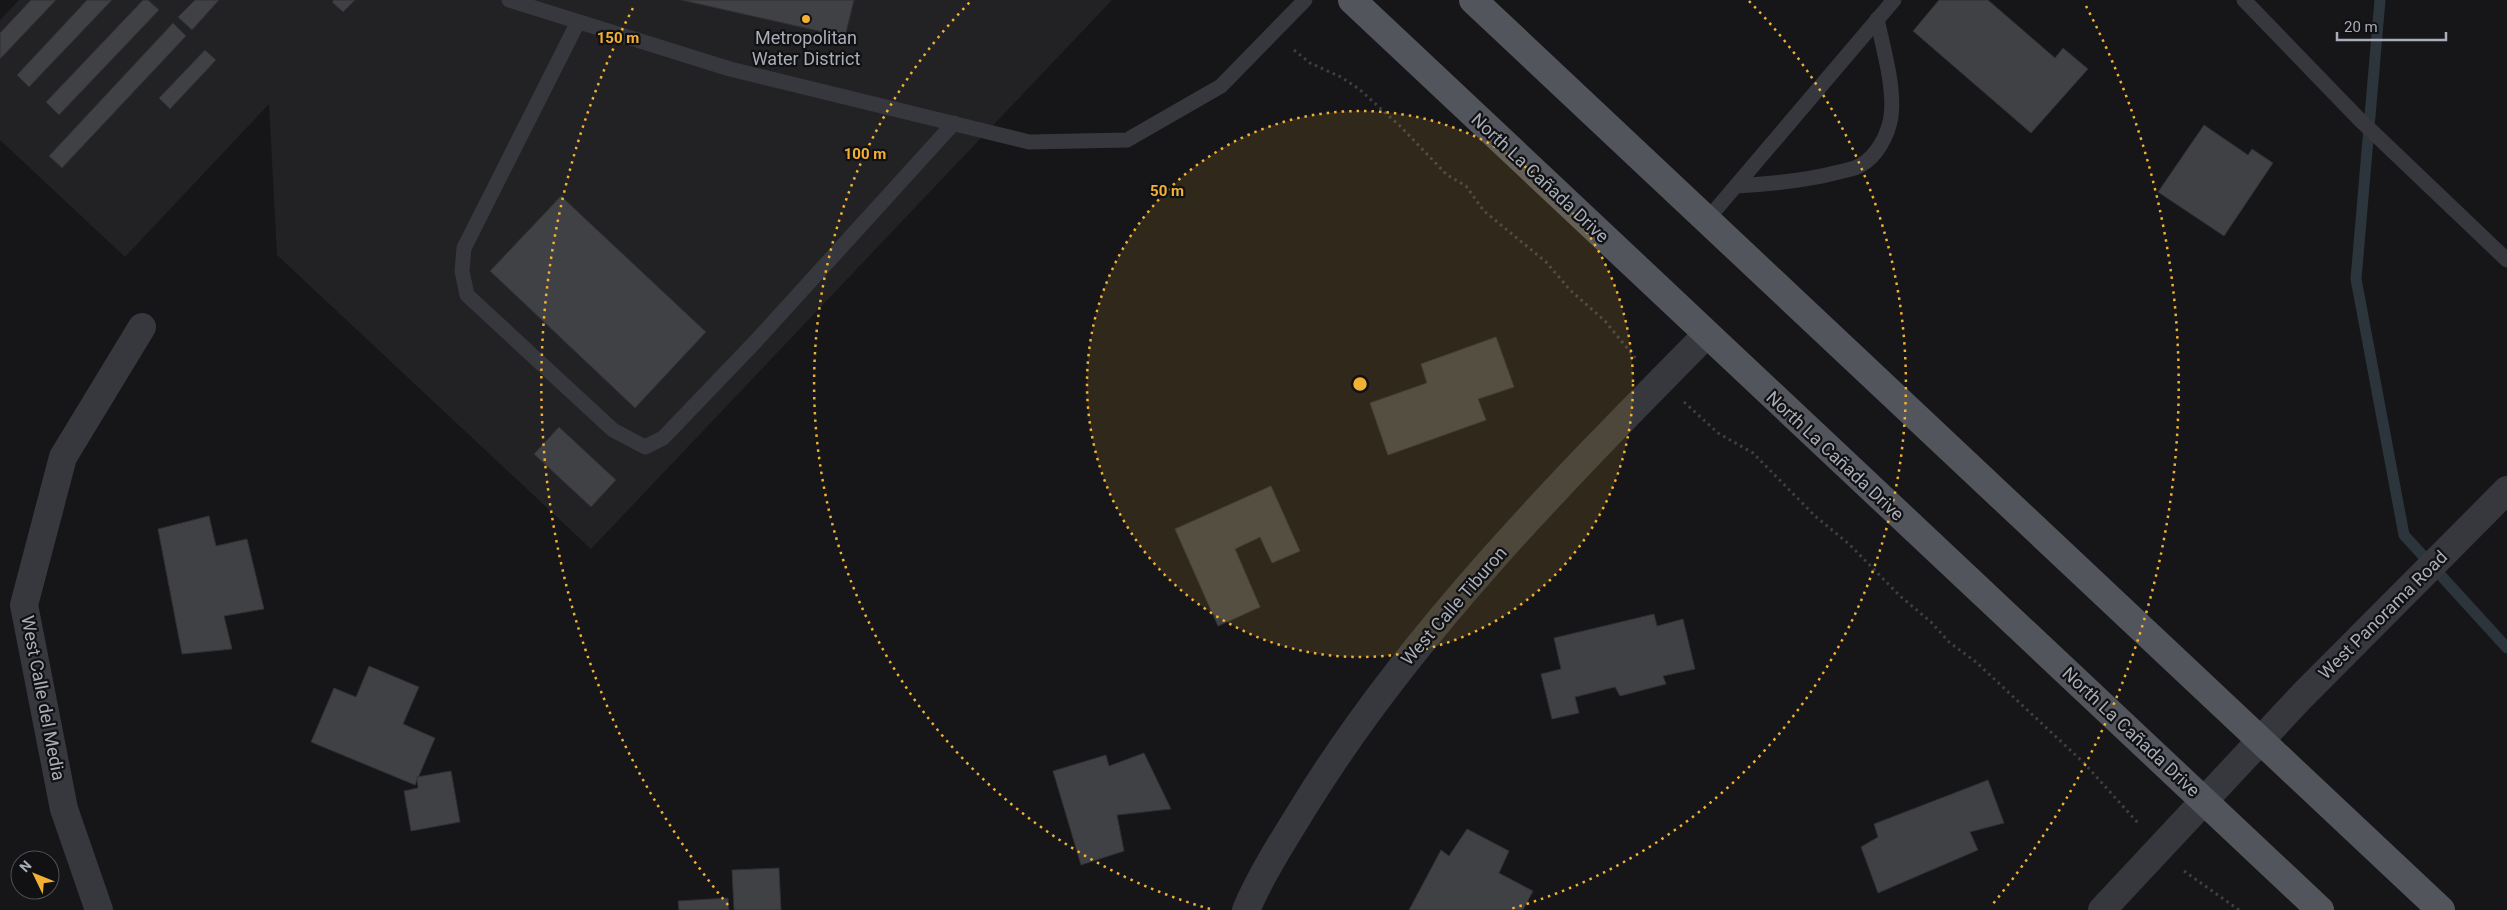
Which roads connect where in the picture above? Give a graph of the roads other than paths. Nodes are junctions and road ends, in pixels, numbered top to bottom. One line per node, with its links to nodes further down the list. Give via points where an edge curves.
1 (509, 0): 8 (lane)
2 (1305, 0): 9 (lane, via 1221,86 1127,140 1029,142)
3 (1352, 0): 14 (main road, North La Cañada Drive)
4 (1474, 0): 11 (main road)
5 (1894, 0): 7 (lane)
6 (2244, 0): 12 (lane, via 2358,119)
7 (1876, 19): 10 (lane); 10 (lane, via 1889,78 1891,117 1874,155 1860,166 1830,174 1783,184)
8 (578, 22): 9 (lane, via 730,69); 9 (lane, via 464,248 462,271 467,295 613,430 645,447 663,438 756,341)
9 (954, 123)
10 (1736, 186): 11 (lane)
11 (1706, 221): 16 (main road)
12 (2507, 260)
13 (142, 327): 18 (street, West Calle del Media, via 63,456 24,605 64,809)
14 (1706, 335): 17 (main road, North La Cañada Drive); 19 (street, West Calle Tiburon, via 1514,537 1394,674 1324,774 1260,878)
15 (2507, 490): 16 (street, West Panorama Road)
16 (2260, 740): 17 (street, West Panorama Road); 22 (main road)
17 (2203, 800): 20 (street, West Panorama Road); 21 (main road, North La Cañada Drive)
18 (98, 910)
19 (1246, 910)
20 (2102, 910)
21 (2320, 910)
22 (2441, 910)

